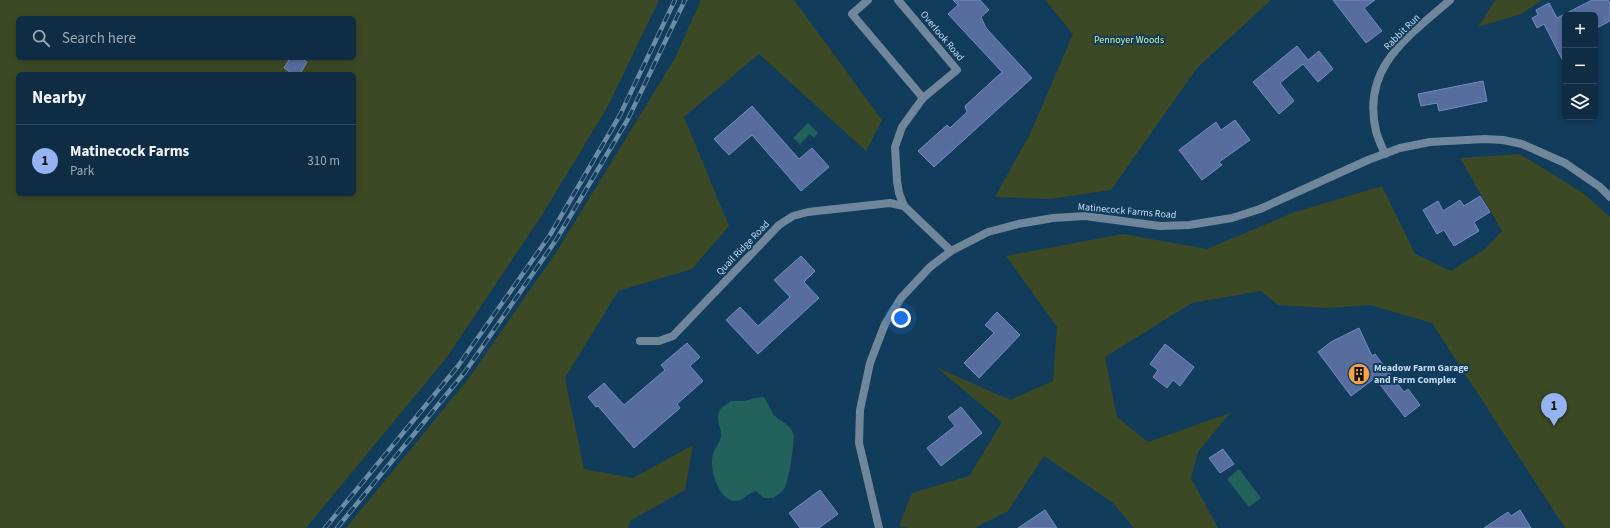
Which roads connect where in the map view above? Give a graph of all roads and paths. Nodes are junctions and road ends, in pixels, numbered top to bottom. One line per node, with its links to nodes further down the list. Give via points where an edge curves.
1 (868, 0): 4 (street, via 852,14)
2 (898, 0): 4 (street, Overlook Road, via 957,70)
3 (1450, 0): 5 (street, Rabbit Run, via 1391,55 1379,74 1374,92 1373,112 1376,132)
4 (923, 98): 7 (street, Overlook Road, via 902,128 895,147 897,181)
5 (1385, 154): 6 (street, Matinecock Farms Road, via 1430,142 1503,140 1522,144 1565,163); 8 (street, Matinecock Farms Road, via 1260,209 1232,218 1189,226 1160,226 1085,216 1053,218 988,232)
6 (1610, 197)
7 (904, 206): 8 (street, Overlook Road); 9 (street, Quail Ridge Road, via 890,203 793,216 779,225 673,336 658,341)
8 (950, 251): 10 (street, Matinecock Farms Road, via 930,267 901,298 885,324 870,363 860,410 859,443)
9 (640, 341)
10 (879, 528)

